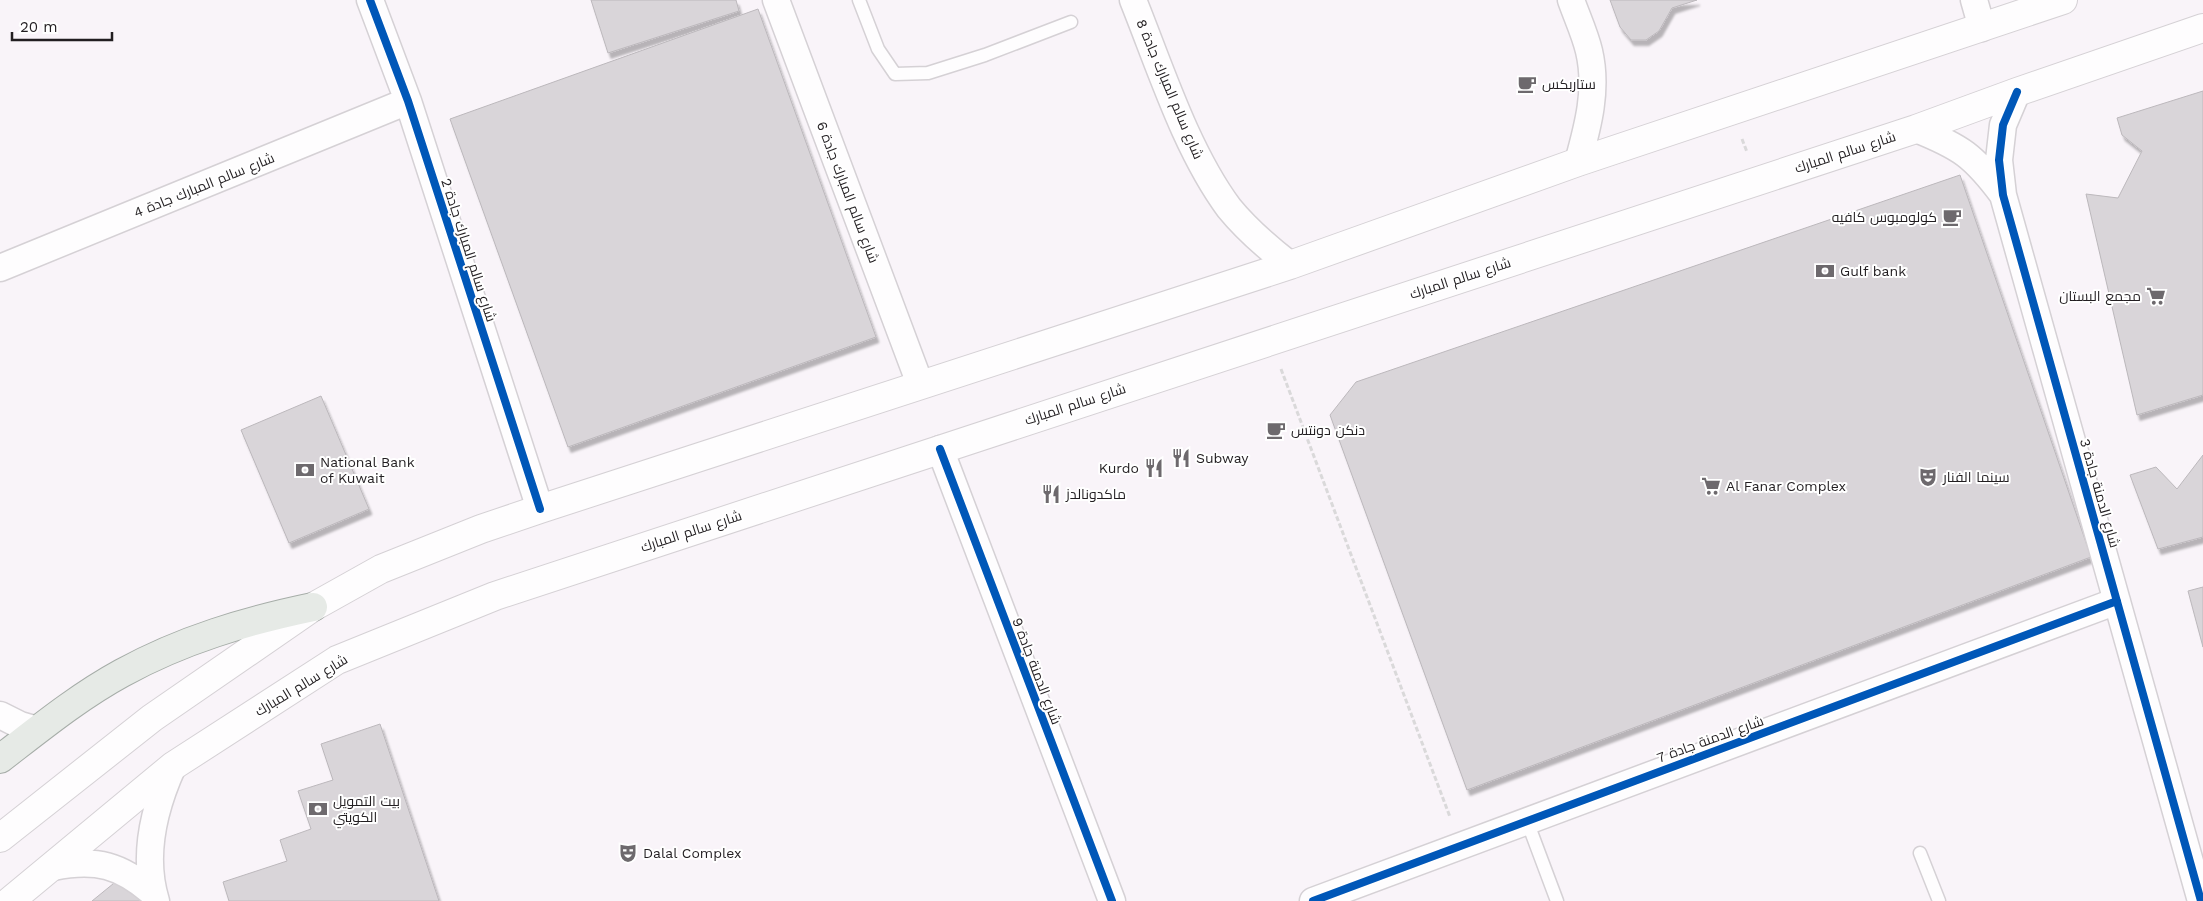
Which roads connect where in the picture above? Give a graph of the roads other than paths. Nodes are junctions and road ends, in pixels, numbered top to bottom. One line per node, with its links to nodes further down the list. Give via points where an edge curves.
1 (370, 0): 12 (street, شارع سالم المبارك جادة 2)
2 (776, 0): 18 (street, شارع سالم المبارك جادة 6)
3 (859, 0): 8 (lane, via 878,49 895,74 928,73)
4 (1133, 0): 16 (street, شارع سالم المبارك جادة 8, via 1196,153 1230,208 1266,247)
5 (1571, 0): 14 (street, via 1589,52 1593,84 1590,116)
6 (1974, 0): 9 (street)
7 (2063, 0): 9 (main road)
8 (1071, 22)
9 (1982, 28): 14 (main road)
10 (2203, 28): 11 (main road, شارع سالم المبارك)
11 (2016, 92): 13 (main road, شارع سالم المبارك); 15 (street, شارع الدمنة جادة 3, via 2002,125 1999,160)
12 (408, 101): 17 (street, شارع سالم المبارك جادة 4); 20 (street, شارع سالم المبارك جادة 2)
13 (1916, 129): 15 (street, شارع الدمنة جادة 3, via 1951,143 1981,166); 19 (main road, شارع سالم المبارك)
14 (1578, 162): 16 (main road)
15 (2003, 195): 21 (street, شارع الدمنة جادة 3)
16 (1290, 265): 18 (main road)
17 (0, 268)
18 (920, 384): 20 (main road)
19 (940, 449): 26 (main road, شارع سالم المبارك, via 495,596 337,660); 33 (street, شارع الدمنة جادة 9)
20 (540, 509): 22 (main road, via 381,569)
21 (2117, 601): 27 (street, شارع الدمنة جادة 7); 37 (street, شارع الدمنة جادة 3)
22 (313, 607): 24 (main road, via 222,630 167,651 121,674); 28 (main road, via 152,718)
23 (0, 715): 24 (street)
24 (38, 730): 25 (main road)
25 (0, 759)
26 (173, 766): 30 (main road, شارع سالم المبارك); 31 (street, via 162,790 151,842)
27 (1527, 821): 34 (street, شارع الدمنة جادة 7); 35 (lane)
28 (0, 838)
29 (1920, 853): 36 (lane)
30 (54, 867): 31 (street, via 97,863 118,869 138,880); 32 (main road, شارع سالم المبارك)
31 (155, 898)
32 (10, 901)
33 (1112, 901)
34 (1313, 901)
35 (1557, 901)
36 (1939, 901)
37 (2201, 901)

